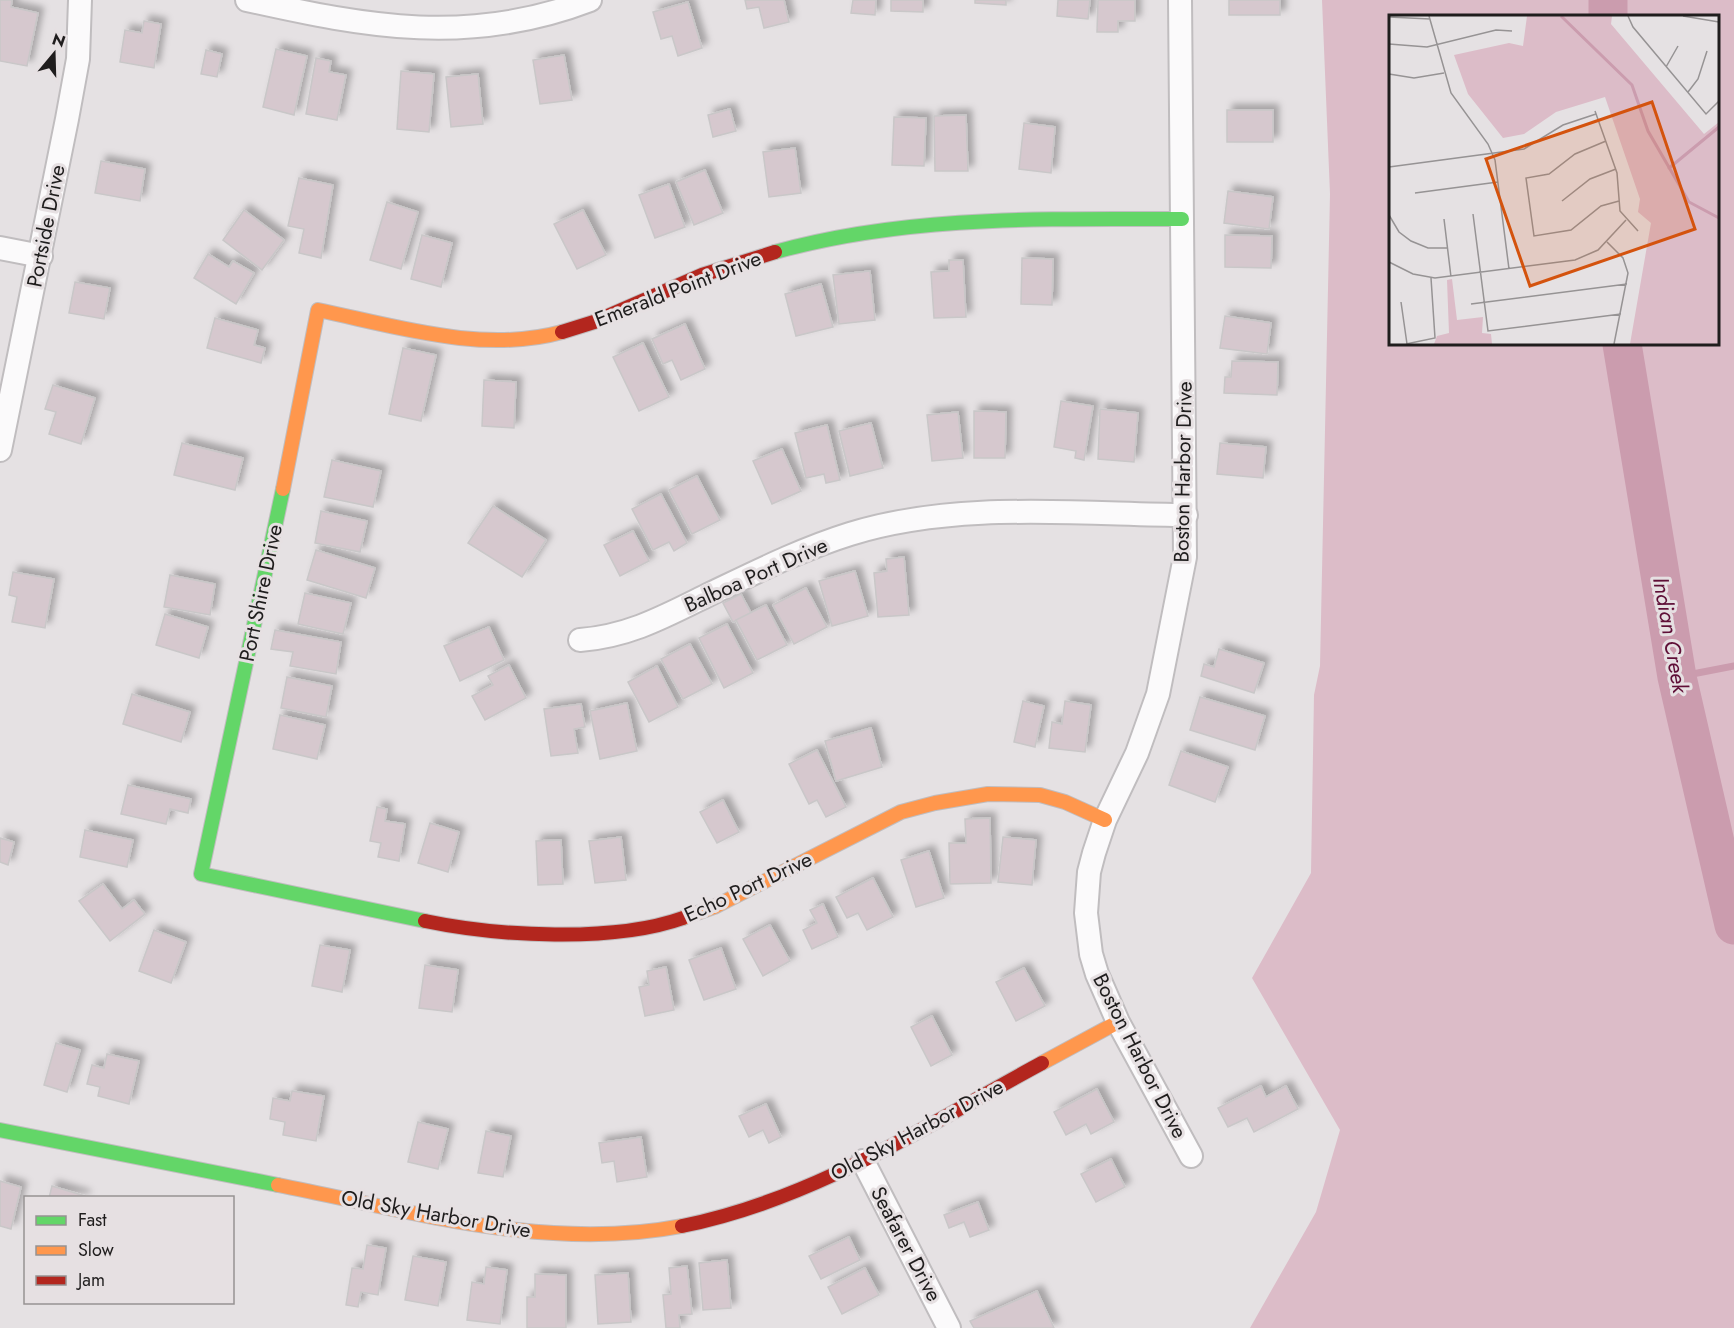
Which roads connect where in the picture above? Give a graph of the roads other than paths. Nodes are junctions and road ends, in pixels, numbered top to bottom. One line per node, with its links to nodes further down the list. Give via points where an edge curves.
1 (80, 0): 7 (street, Portside Drive, via 78,59)
2 (247, 0): 3 (street, via 374,25 430,30 507,22)
3 (590, 0)
4 (1180, 0): 5 (street, Boston Harbor Drive)
5 (1182, 219): 8 (street, Emerald Point Drive, via 1030,218 941,223 853,234 766,254 682,283 592,323 540,337 458,336); 10 (street, Boston Harbor Drive)
6 (0, 248): 7 (street)
7 (41, 256): 9 (street, Portside Drive)
8 (318, 310): 13 (street, Port Shire Drive)
9 (0, 450)
10 (1186, 515): 11 (street, Balboa Port Drive, via 968,513 910,520 853,533 797,552 640,628); 12 (street, Boston Harbor Drive, via 1185,556 1158,694 1137,753)
11 (580, 640)
12 (1106, 820): 13 (street, Echo Port Drive, via 1040,795 984,794 928,804 902,812 714,907 669,923 614,932 519,934 463,929); 14 (street, Boston Harbor Drive, via 1089,872 1086,913 1091,954)
13 (201, 874)
14 (1118, 1022): 16 (street, Boston Harbor Drive); 17 (street, Old Sky Harbor Drive)
15 (0, 1130): 17 (street, Old Sky Harbor Drive, via 510,1231 571,1235 633,1232 753,1208 803,1190)
16 (1191, 1156)
17 (863, 1161): 18 (street, Seafarer Drive)
18 (949, 1328)

